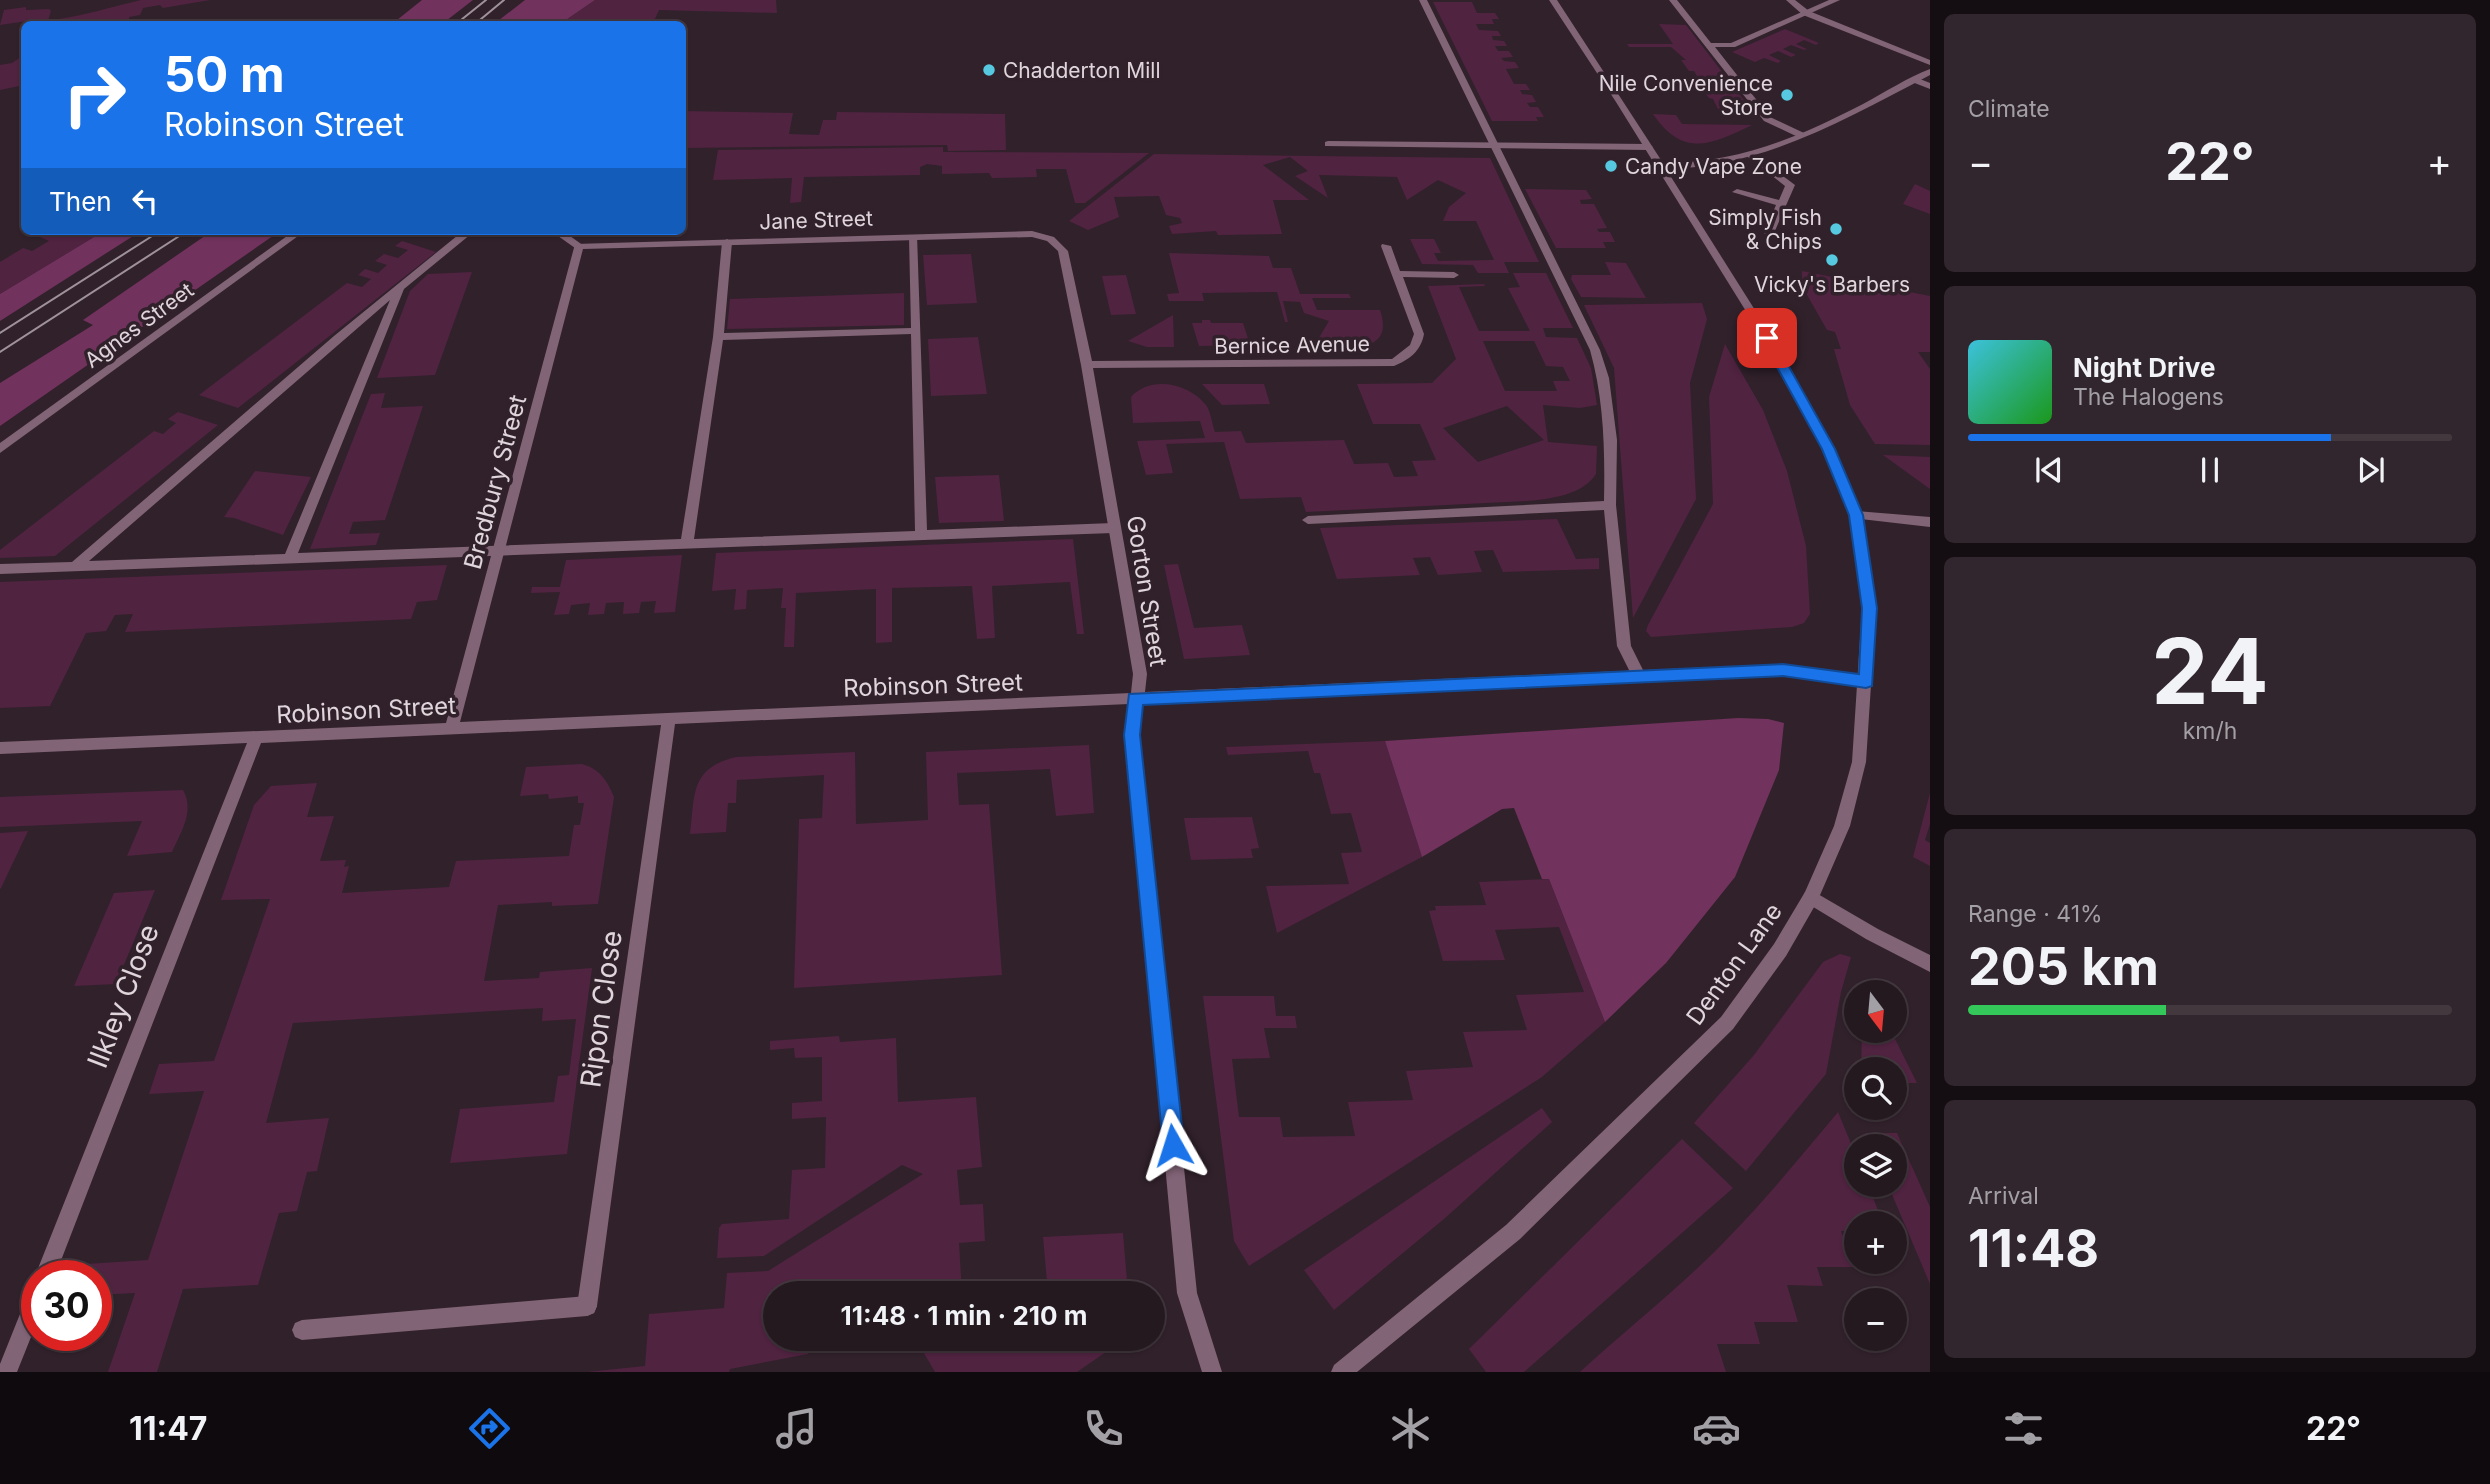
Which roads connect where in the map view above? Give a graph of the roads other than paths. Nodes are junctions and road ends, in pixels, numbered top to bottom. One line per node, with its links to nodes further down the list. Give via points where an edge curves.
1 (1423, 0): 14 (street)
2 (1553, 0): 15 (street, Denton Lane)
3 (1673, 0): 7 (street)
4 (1790, 0): 6 (street)
5 (1836, 0): 6 (street)
6 (1806, 13): 7 (street, via 1732,45); 8 (street)
7 (1708, 45): 12 (street, via 1767,119)
8 (1930, 64)
9 (1930, 72): 10 (street)
10 (1915, 80): 11 (street); 12 (street)
11 (1930, 86)
12 (1801, 135): 16 (street)
13 (1328, 144): 14 (street)
14 (1493, 145): 15 (street); 36 (street, via 1595,350 1611,440)
15 (1648, 147): 17 (street, Denton Lane)
16 (1751, 155): 17 (street); 19 (street, via 1790,185)
17 (1660, 166): 37 (street, Denton Lane, via 1829,449)
18 (1737, 192): 19 (street)
19 (1782, 204): 20 (street)
20 (1769, 233)
21 (294, 235): 35 (street, Agnes Street)
22 (465, 235): 31 (street)
23 (562, 235): 27 (street)
24 (914, 237): 25 (street, Jane Street, via 1032,234); 26 (street, Jane Street); 32 (street)
25 (1053, 239): 34 (street, Gorton Street, via 1063,251)
26 (727, 242): 27 (street, Jane Street); 33 (street)
27 (579, 247): 43 (street, Bredbury Street)
28 (1386, 247): 29 (street, Bernice Avenue)
29 (1397, 274): 30 (street); 34 (street, Bernice Avenue, via 1419,334 1408,355 1394,362)
30 (1454, 275)
31 (401, 288): 44 (street); 45 (street)
32 (914, 331): 33 (street); 41 (street)
33 (718, 337): 42 (street)
34 (1087, 365): 40 (street, Gorton Street)
35 (0, 449)
36 (1610, 505): 38 (street); 47 (street, via 1625,646)
37 (1856, 515): 39 (street); 48 (street, Denton Lane, via 1869,608)
38 (1308, 520)
39 (1930, 522)
40 (1113, 528): 41 (street); 49 (street, Gorton Street, via 1140,674)
41 (921, 535): 42 (street)
42 (687, 543): 43 (street)
43 (500, 550): 44 (street); 51 (street, Bredbury Street)
44 (290, 557): 45 (street)
45 (76, 565): 46 (street)
46 (0, 569)
47 (1639, 676): 48 (street, Robinson Street, via 1783,670); 49 (street, Robinson Street)
48 (1866, 681): 54 (street, Denton Lane, via 1859,762 1842,826)
49 (1135, 699): 50 (street, Robinson Street); 60 (street, Gorton Street, via 1133,746 1187,1293)
50 (669, 719): 51 (street, Robinson Street); 57 (street, Ripon Close, via 587,1306)
51 (451, 729): 52 (street, Robinson Street)
52 (256, 738): 53 (street, Robinson Street); 56 (street, Ilkley Close)
53 (0, 748)
54 (1811, 897): 55 (street); 61 (street, Denton Lane, via 1780,950 1727,1023 1513,1232)
55 (1930, 964)
56 (51, 1260)
57 (302, 1330)
58 (21, 1337): 59 (street)
59 (7, 1372)
60 (1212, 1372)
61 (1341, 1372)

